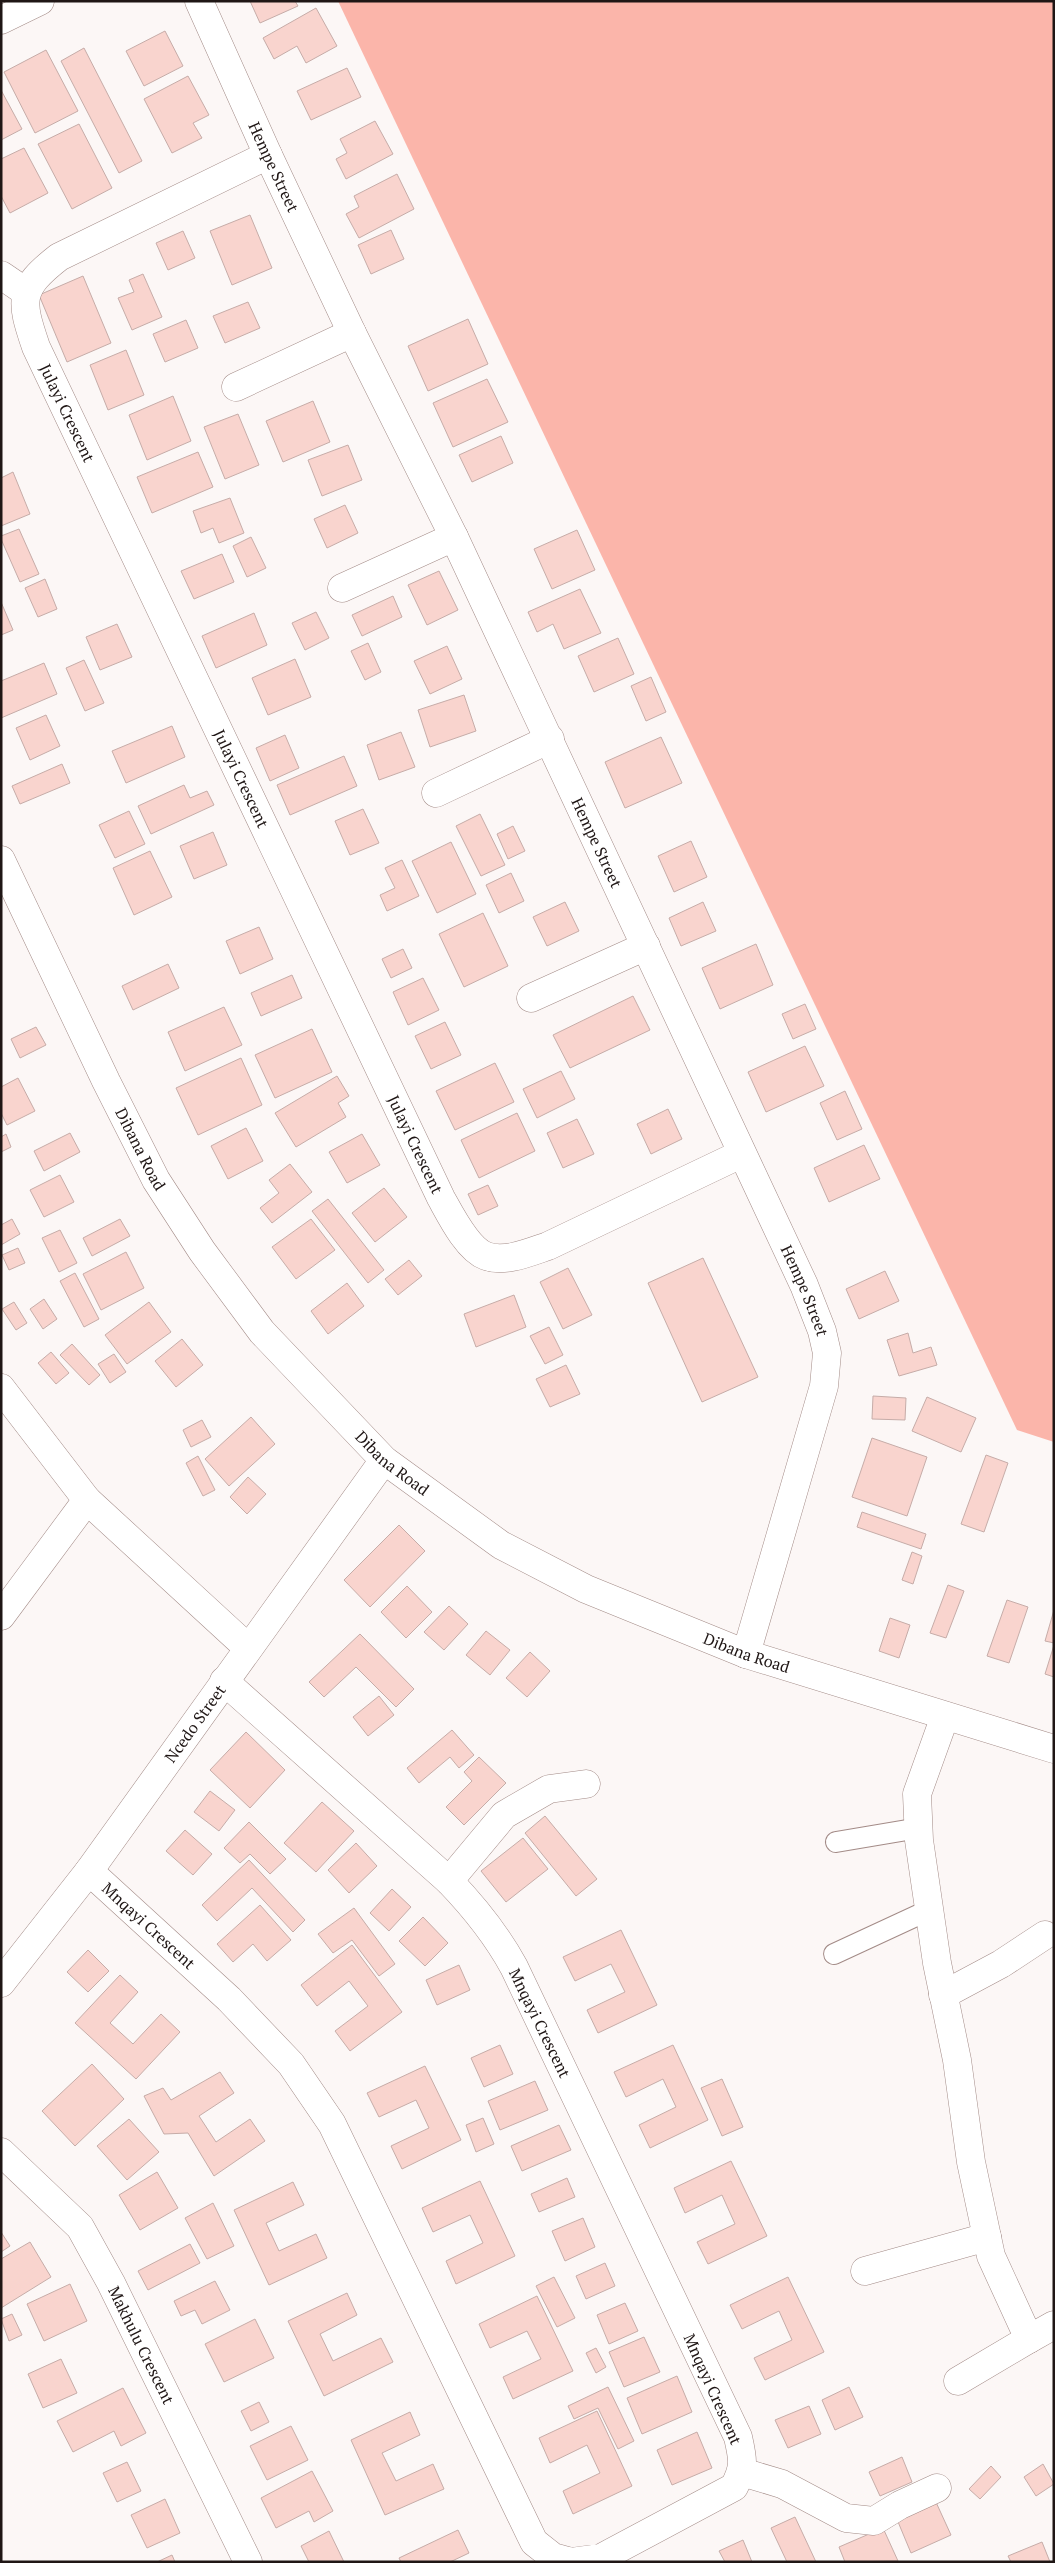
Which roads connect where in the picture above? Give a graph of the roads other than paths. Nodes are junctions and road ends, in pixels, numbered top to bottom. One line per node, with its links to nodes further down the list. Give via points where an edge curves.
1 (40, 1): 3 (street)
2 (199, 1): 4 (street, Hempe Street)
3 (1, 20)
4 (268, 155): 6 (street, via 59,256 36,275); 7 (street, Hempe Street)
5 (1, 275): 6 (street)
6 (26, 292): 16 (street, Julayi Crescent, via 25,313 36,347 441,1198 462,1233 486,1256 522,1254 548,1246)
7 (352, 333): 8 (street); 9 (street, Hempe Street)
8 (236, 387)
9 (454, 537): 10 (street); 11 (street, Hempe Street)
10 (342, 588)
11 (550, 739): 12 (street); 14 (street, Hempe Street)
12 (436, 793)
13 (1, 860): 18 (street, Dibana Road, via 106,1081 161,1188 202,1251 262,1332)
14 (646, 946): 15 (street); 16 (street, Hempe Street)
15 (531, 998)
16 (741, 1154): 22 (street, Hempe Street, via 817,1314 827,1369)
17 (1, 1388): 19 (street)
18 (384, 1460): 21 (street, Ncedo Street); 22 (street, Dibana Road, via 502,1545 586,1589)
19 (87, 1500): 20 (street); 21 (street)
20 (1, 1616)
21 (248, 1648): 23 (street, Ncedo Street)
22 (746, 1654): 24 (street, Dibana Road)
23 (224, 1681): 29 (street, Ncedo Street); 30 (street, Mnqayi Crescent)
24 (945, 1716): 25 (street, Dibana Road); 27 (street, via 917,1794)
25 (1054, 1749)
26 (586, 1784): 30 (street, via 549,1789 504,1815)
27 (919, 1828): 28 (lane); 31 (street)
28 (836, 1842)
29 (89, 1871): 34 (street, Ncedo Street); 42 (street, Mnqayi Crescent, via 229,1999 291,2064 332,2124 534,2542 553,2557 571,2562 601,2558 734,2487)
30 (449, 1881): 42 (street, Mnqayi Crescent, via 485,1920 514,1967 738,2437 743,2457)
31 (929, 1910): 33 (lane); 35 (street)
32 (1045, 1935): 35 (street, via 1001,1964)
33 (834, 1954)
34 (1, 1983)
35 (943, 1995): 37 (street)
36 (1, 2152): 44 (street, Makhulu Crescent, via 80,2227 111,2283)
37 (987, 2237): 38 (street); 40 (street, via 991,2256)
38 (865, 2271)
39 (1054, 2325): 40 (street)
40 (1029, 2338): 41 (street)
41 (958, 2381)
42 (742, 2472): 43 (street, via 782,2484 846,2518 874,2520)
43 (938, 2488)
44 (248, 2562)

